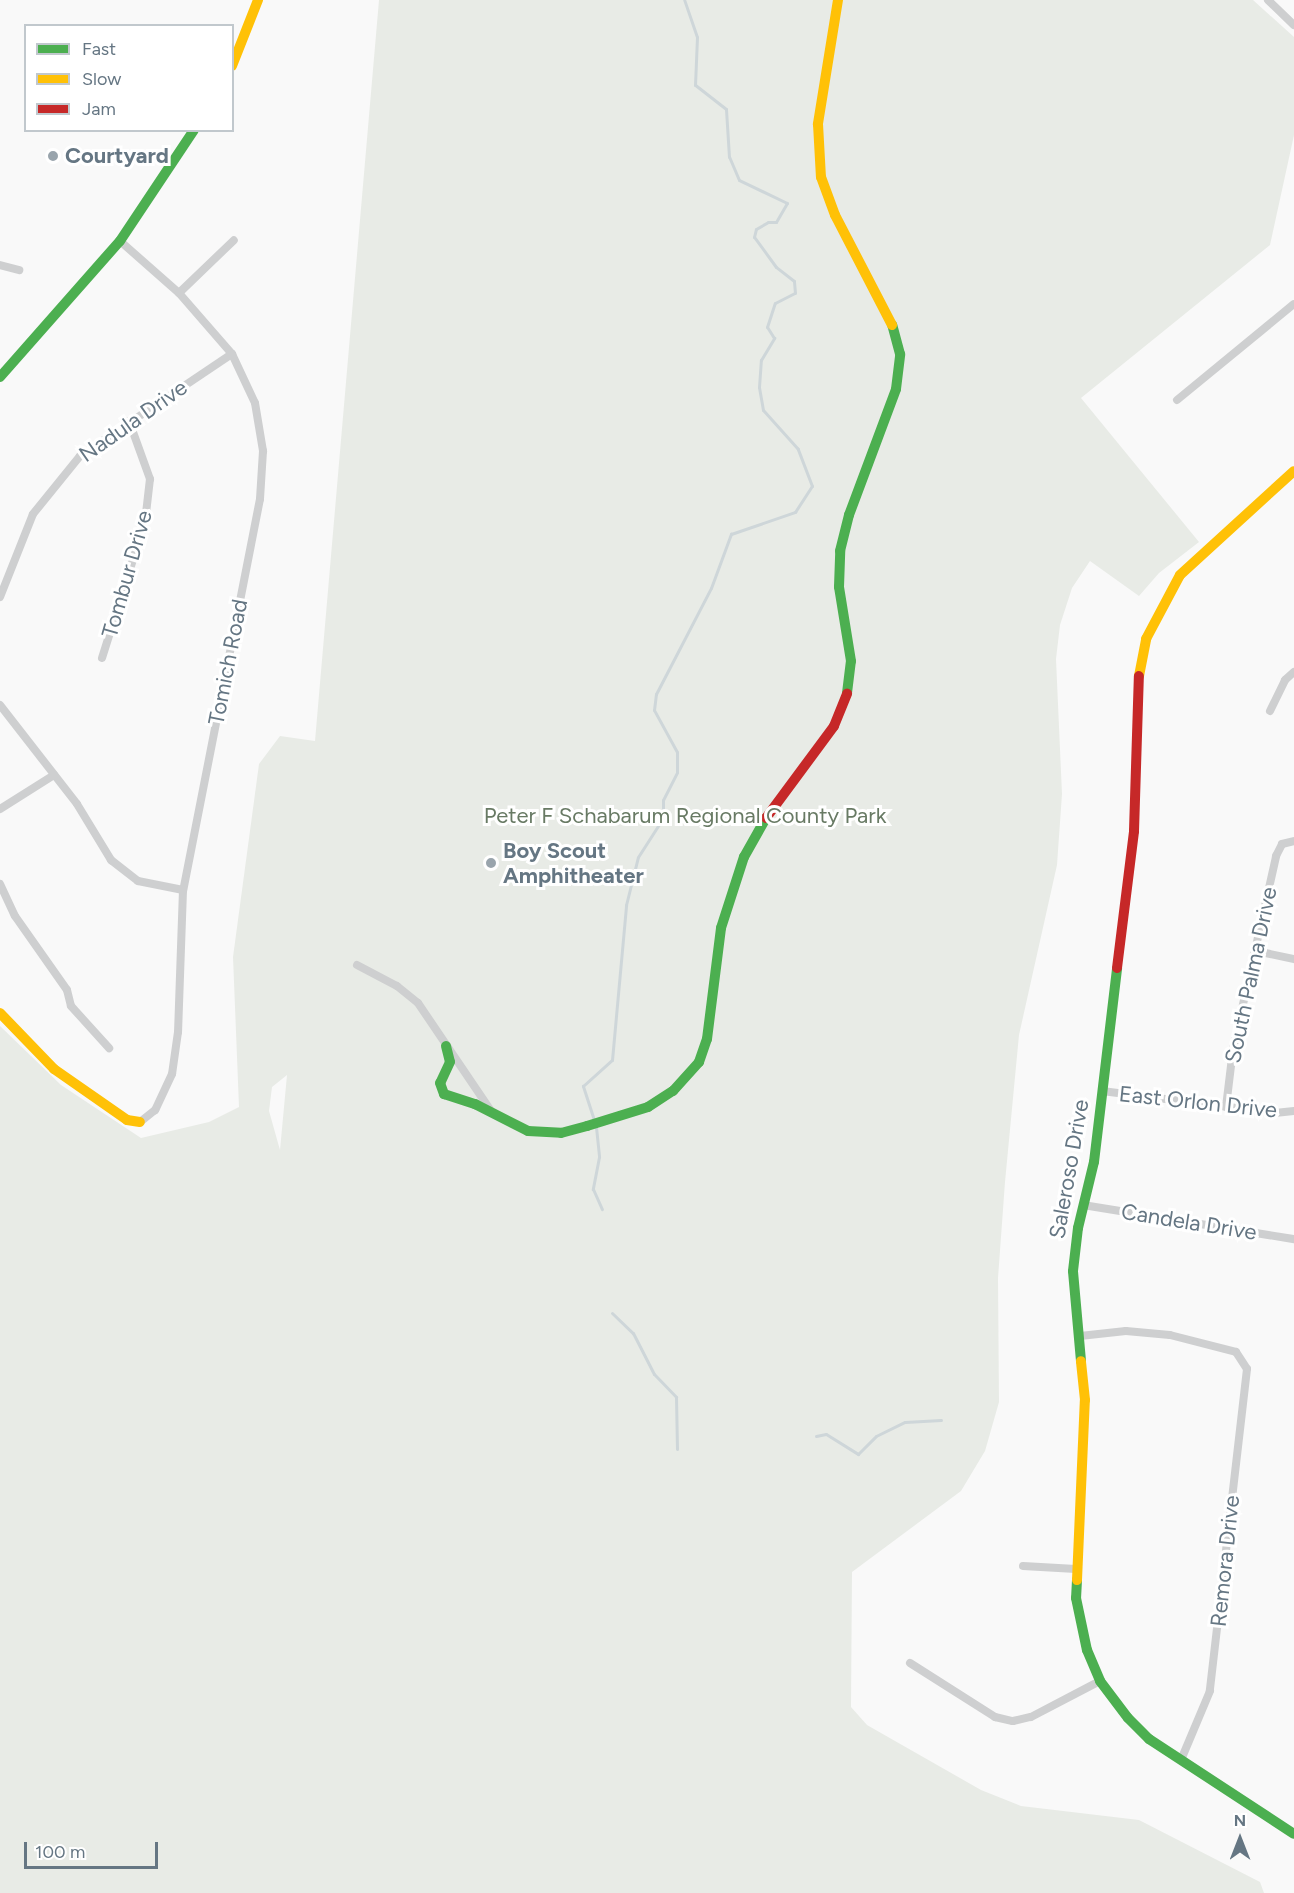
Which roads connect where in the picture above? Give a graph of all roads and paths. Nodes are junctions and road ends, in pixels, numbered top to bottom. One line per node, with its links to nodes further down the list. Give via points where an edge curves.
1 (258, 0): 5 (street)
2 (838, 0): 37 (street, via 818,124 819,167 835,215 889,314 900,354 896,389 841,545 839,576 850,648 849,686 834,726 765,819 736,876 721,928 710,1029 699,1062 682,1083 661,1100 561,1133 528,1131)
3 (1268, 0): 4 (street)
4 (1294, 25)
5 (234, 61)
6 (193, 132): 8 (street)
7 (234, 240): 11 (street)
8 (120, 241): 11 (street, Tomich Road); 14 (street)
9 (0, 265): 10 (street)
10 (19, 270)
11 (179, 292): 13 (street, Tomich Road)
12 (1294, 304): 15 (street)
13 (232, 354): 16 (street, Nadula Drive); 27 (street, Tomich Road, via 255,403 263,451 260,499)
14 (0, 376)
15 (1177, 400)
16 (129, 421): 18 (street, Nadula Drive, via 80,456 33,514); 19 (street, Tombur Drive, via 150,479 145,522)
17 (1294, 471): 34 (street, Saleroso Drive, via 1180,575 1146,639 1138,682 1134,831)
18 (0, 597)
19 (102, 658)
20 (1294, 672): 22 (street, via 1285,680)
21 (0, 705): 23 (street)
22 (1270, 711)
23 (54, 775): 24 (street); 27 (street, via 111,860 138,881)
24 (0, 810)
25 (1294, 841): 28 (street, South Palma Drive, via 1282,844 1276,856)
26 (0, 884): 33 (street, via 15,916 67,990 71,1006)
27 (183, 890): 38 (street, Tomich Road, via 178,1032 171,1074 155,1110)
28 (1256, 951): 29 (street); 35 (street, South Palma Drive, via 1233,1049)
29 (1294, 959)
30 (357, 965): 32 (street, via 412,997)
31 (0, 1014): 38 (street, via 70,1082 127,1120)
32 (446, 1046): 37 (street); 37 (street, via 450,1062 441,1078 441,1091)
33 (109, 1048)
34 (1102, 1092): 35 (street, East Orlon Drive); 39 (street, Saleroso Drive)
35 (1226, 1107): 36 (street, East Orlon Drive, via 1275,1113)
36 (1294, 1111)
37 (493, 1115)
38 (140, 1122)
39 (1083, 1205): 40 (street, Candela Drive); 41 (street, Saleroso Drive, via 1073,1271)
40 (1294, 1239)
41 (1080, 1336): 43 (street, Saleroso Drive, via 1086,1400); 46 (street, Remora Drive, via 1148,1331 1236,1352 1247,1369 1210,1691)
42 (1023, 1566): 43 (street)
43 (1076, 1569): 45 (street, Saleroso Drive, via 1080,1628)
44 (910, 1663): 45 (street, via 995,1717 1013,1721 1031,1717)
45 (1100, 1681): 46 (street, Saleroso Drive, via 1128,1719 1160,1748)
46 (1181, 1760): 47 (street, Saleroso Drive)
47 (1294, 1834)

